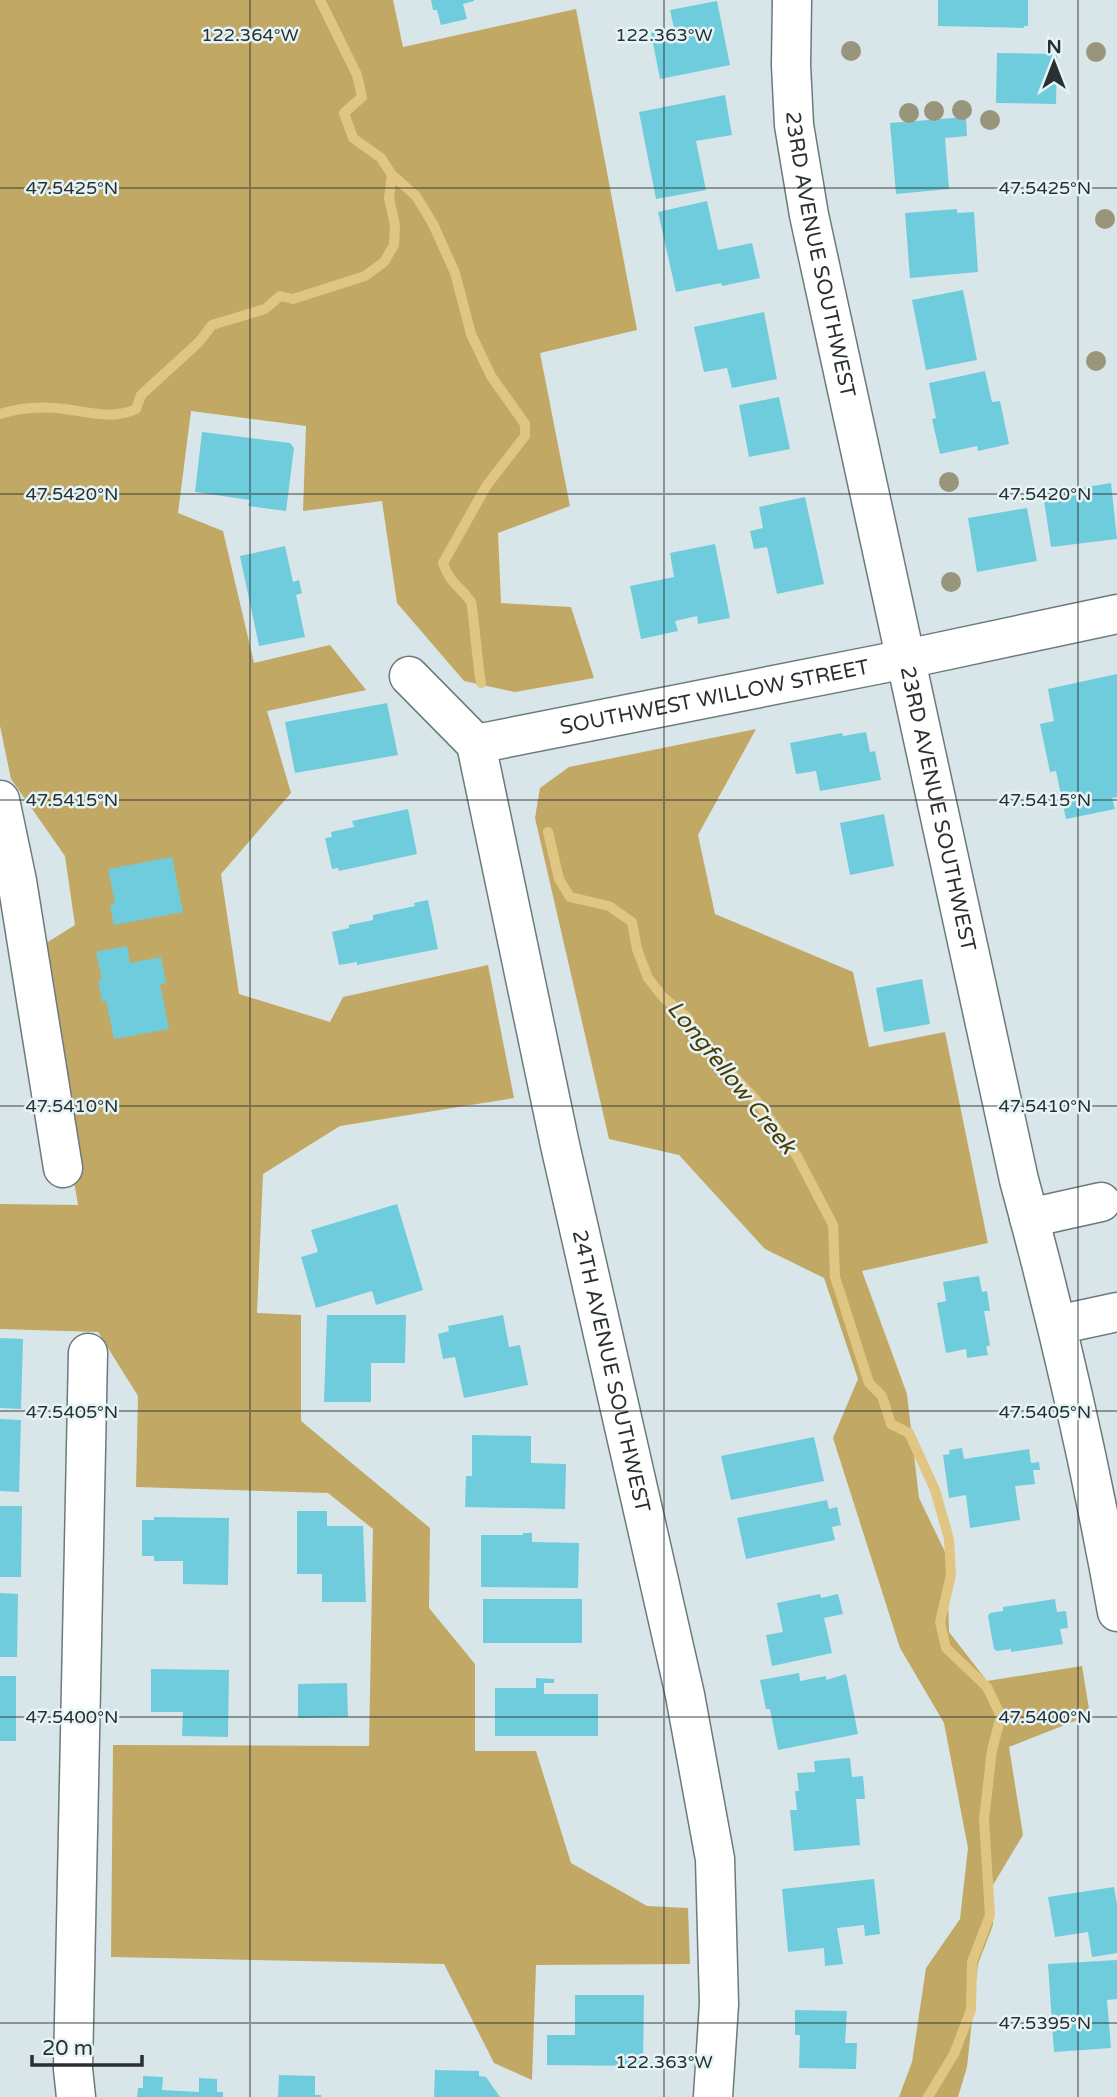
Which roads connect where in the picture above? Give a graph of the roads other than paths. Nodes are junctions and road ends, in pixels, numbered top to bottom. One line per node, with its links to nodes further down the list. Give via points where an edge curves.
1 (792, 0): 3 (street, 23RD AVENUE SOUTHWEST, via 794,125 809,215)
2 (1117, 614): 3 (street, SOUTHWEST WILLOW STREET)
3 (906, 659): 5 (street, SOUTHWEST WILLOW STREET); 9 (street, 23RD AVENUE SOUTHWEST)
4 (409, 676): 5 (street)
5 (476, 744): 15 (street, 24TH AVENUE SOUTHWEST, via 560,1145 685,1695 715,1858 719,2004)
6 (0, 800): 7 (street)
7 (63, 1168)
8 (1101, 1202): 9 (street)
9 (1029, 1218): 11 (street, 23RD AVENUE SOUTHWEST)
10 (1117, 1312): 11 (street)
11 (1057, 1325): 13 (street, 23RD AVENUE SOUTHWEST)
12 (88, 1353): 14 (street)
13 (1117, 1612)
14 (76, 2097)
15 (713, 2097)

